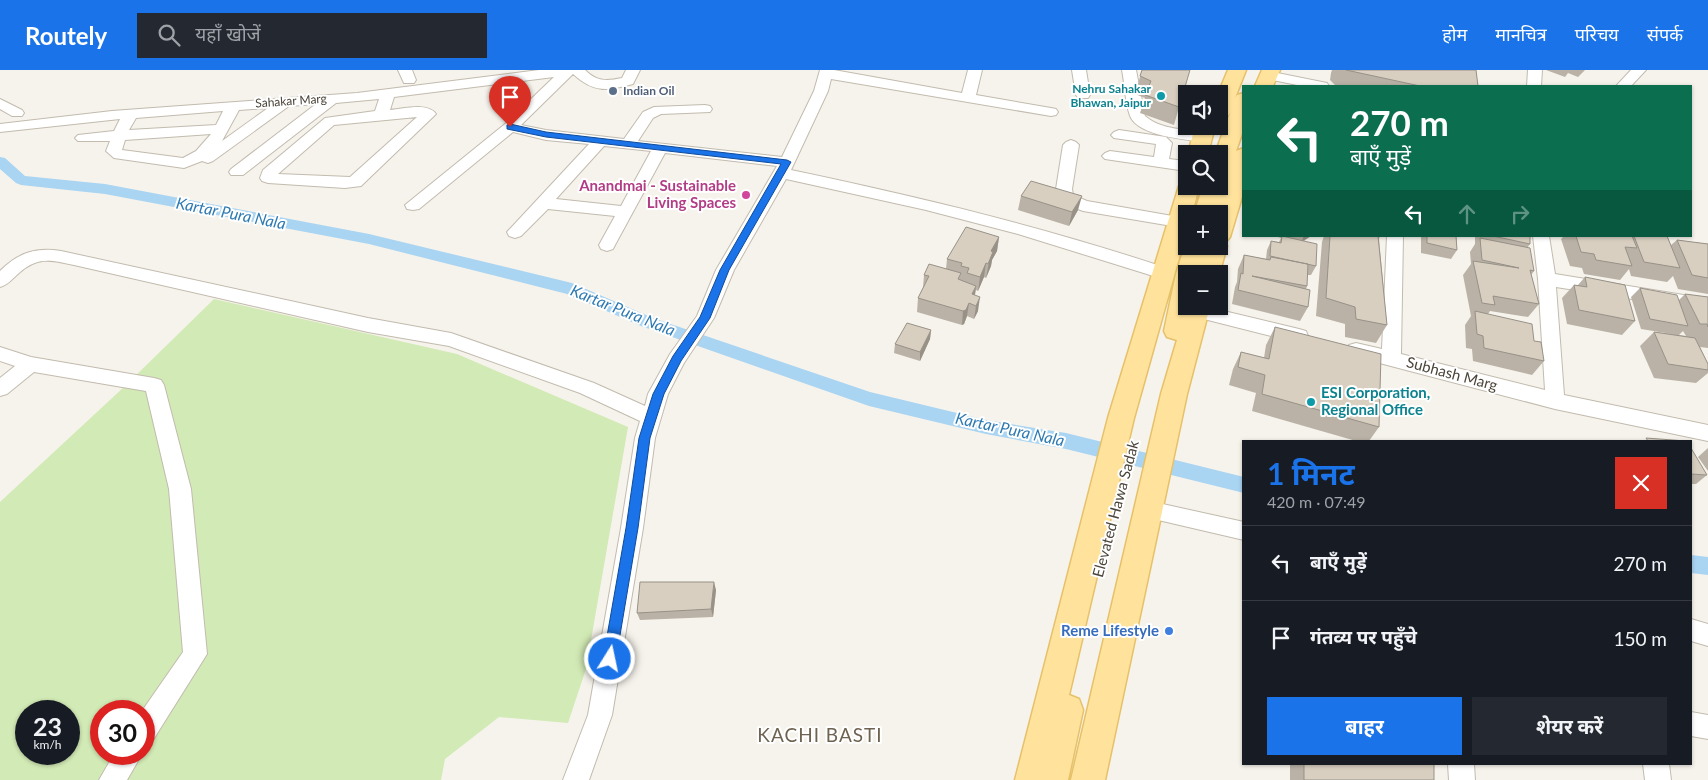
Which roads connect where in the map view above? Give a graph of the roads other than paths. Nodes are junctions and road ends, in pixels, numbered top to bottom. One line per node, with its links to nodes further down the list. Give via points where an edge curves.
1 (490, 70): 13 (street, Sahakar Marg)
2 (575, 70): 3 (street, via 596,85 628,81); 11 (street, Sahakar Marg)
3 (633, 70)
4 (975, 70): 23 (street)
5 (1079, 70): 22 (street)
6 (1129, 70): 40 (street, via 1138,117 1142,122 1150,128)
7 (1224, 70): 16 (main road)
8 (1237, 70): 20 (main road)
9 (1534, 70): 18 (street)
10 (1639, 70): 19 (street)
11 (568, 71): 21 (street, Sahakar Marg); 35 (street)
12 (826, 72): 23 (street); 51 (street, via 821,91)
13 (407, 75): 31 (street, Sahakar Marg)
14 (1265, 75): 15 (street); 17 (main road)
15 (1318, 80)
16 (1219, 85)
17 (1250, 85)
18 (1534, 85)
19 (1624, 85)
20 (1228, 92)
21 (388, 93): 24 (street, Sahakar Marg); 33 (street)
22 (1083, 95)
23 (968, 97): 30 (street)
24 (332, 99): 25 (street, Sahakar Marg); 52 (street)
25 (286, 102): 27 (street, Sahakar Marg); 48 (street)
26 (0, 103): 31 (street)
27 (234, 105): 32 (street, Sahakar Marg); 36 (street)
28 (1242, 105): 44 (main road)
29 (706, 109): 42 (street, via 659,110 648,115)
30 (1051, 112)
31 (17, 113): 34 (street)
32 (130, 114): 34 (street, Sahakar Marg); 38 (street)
33 (381, 115): 33 (street, via 429,114 355,182 268,178 268,174 330,121)
34 (3, 123)
35 (510, 127): 41 (street, via 546,135); 54 (street)
36 (221, 129): 38 (street); 38 (street, via 214,143 193,161 184,163 119,155 114,151)
37 (1119, 134): 49 (street, via 1161,140 1164,143)
38 (118, 136): 39 (street)
39 (83, 138)
40 (1206, 139)
41 (601, 140): 42 (street); 53 (street)
42 (629, 143): 45 (street)
43 (1071, 145): 57 (street, via 1064,189 1066,198 1083,206)
44 (1228, 145)
45 (661, 147): 51 (street); 56 (street)
46 (1110, 156): 49 (street)
47 (1242, 161): 55 (main road)
48 (201, 162)
49 (1161, 163): 50 (street)
50 (1178, 165)
51 (784, 168): 64 (street, via 1101,251); 79 (street, via 724,270 705,318 677,359 658,394)
52 (237, 172)
53 (544, 204): 56 (street); 58 (street)
54 (413, 205)
55 (1228, 207)
56 (626, 212): 62 (street)
57 (1178, 224)
58 (516, 232)
59 (1395, 237): 74 (street)
60 (1541, 237): 65 (street)
61 (1178, 241): 64 (main road)
62 (607, 245)
63 (1179, 255): 94 (main road, Elevated Hawa Sadak)
64 (1163, 272): 93 (main road, via 1121,418)
65 (1547, 279): 67 (street); 78 (street)
66 (0, 281): 79 (street, via 28,257 45,253 74,259 368,325 451,340 587,388)
67 (1708, 305)
68 (1179, 315): 77 (main road, via 1173,345)
69 (1195, 315): 77 (main road)
70 (1220, 315): 71 (street)
71 (1313, 339)
72 (1342, 346): 74 (street, Subhash Marg)
73 (0, 354): 75 (street)
74 (1391, 358): 78 (street, Subhash Marg)
75 (30, 364): 76 (street); 85 (street, via 154,386 180,489 194,654)
76 (0, 390)
77 (1174, 394): 81 (main road)
78 (1555, 401): 80 (street, Subhash Marg)
79 (651, 417): 92 (street, via 600,715)
80 (1708, 433)
81 (1149, 510): 82 (street); 95 (main road)
82 (1242, 531)
83 (1692, 630): 84 (street)
84 (1708, 635)
85 (155, 714)
86 (1692, 724): 87 (street)
87 (1708, 727)
88 (122, 765): 91 (street)
89 (1462, 765): 96 (street)
90 (1656, 765): 97 (street)
91 (112, 780)
92 (576, 780)
93 (1032, 780)
94 (1051, 780)
95 (1088, 780)
96 (1462, 780)
97 (1658, 780)

